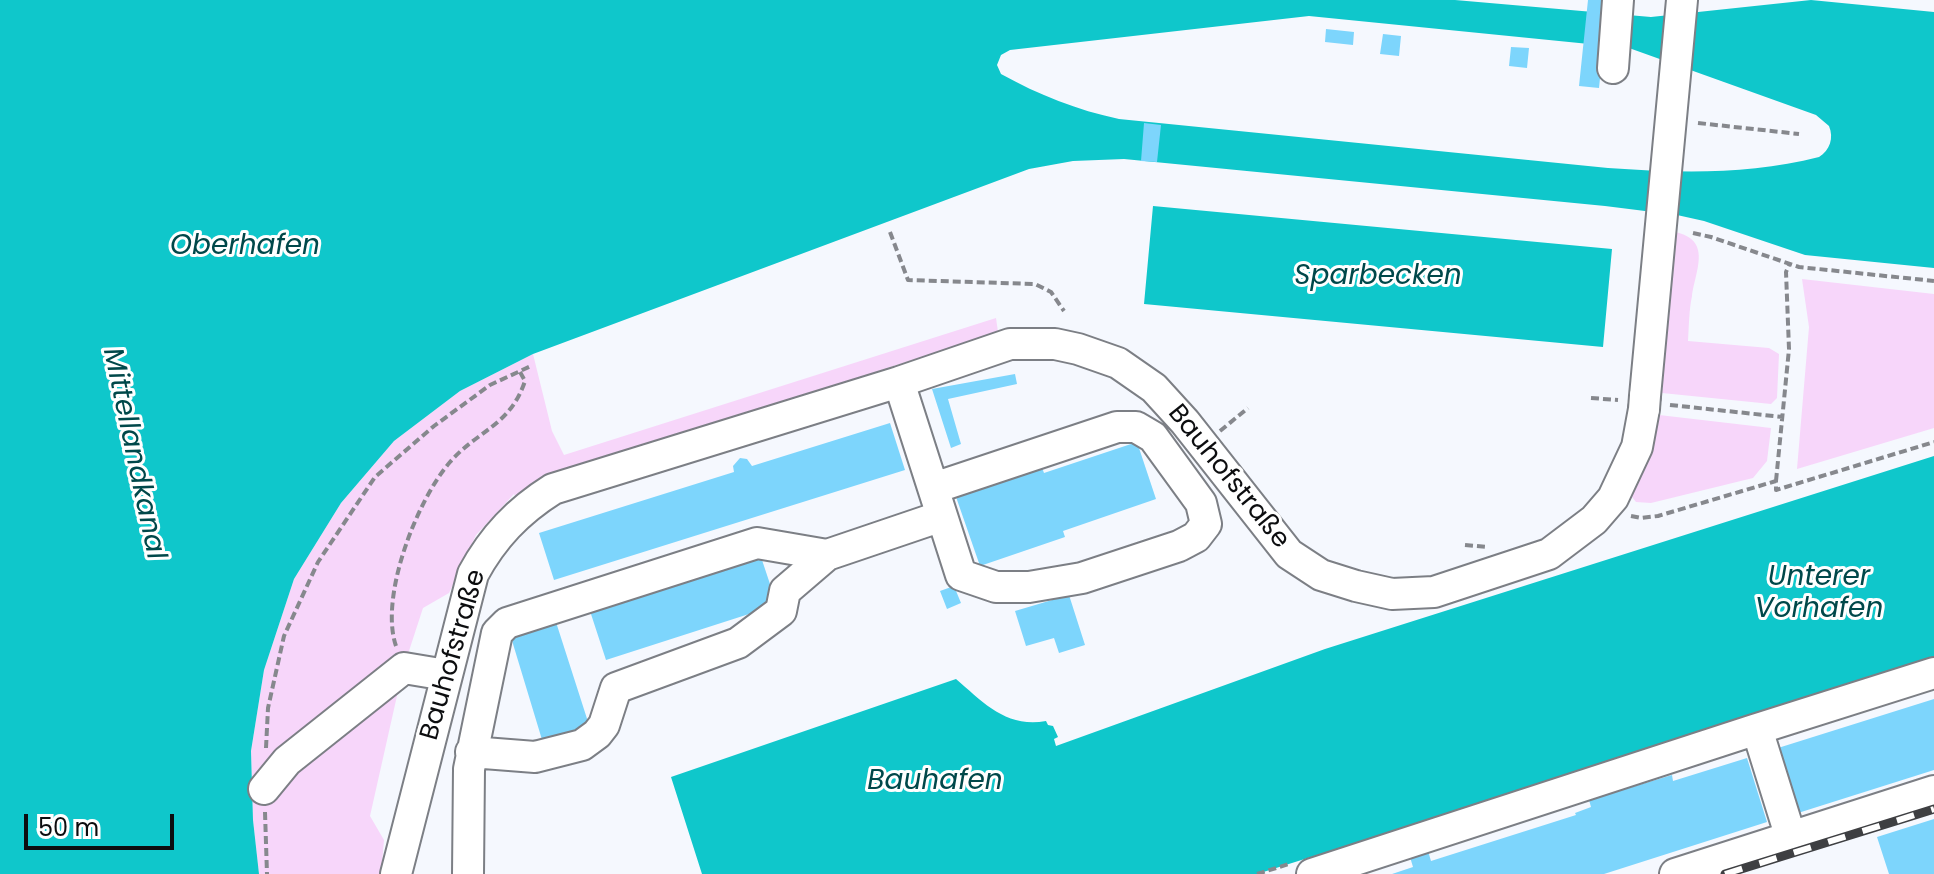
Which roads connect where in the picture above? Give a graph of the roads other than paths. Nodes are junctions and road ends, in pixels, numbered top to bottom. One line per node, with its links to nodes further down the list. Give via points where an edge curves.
1 (1682, 0): 4 (street, Bauhofstraße, via 1637,447 1608,504 1549,554 1434,592 1392,594 1321,575 1289,554 1154,388 1118,363 1055,344 1010,344)
2 (1618, 1): 3 (street)
3 (1613, 68)
4 (899, 382): 5 (street); 8 (street, Bauhofstraße, via 553,489 529,504 486,549 473,574)
5 (934, 489): 5 (street, via 961,575 996,587 1082,578 1179,546 1206,524 1201,503 1153,437 1136,427 1117,427); 6 (street)
6 (827, 555): 10 (street, via 785,591 781,611 738,643 616,688 604,725 582,745 535,757); 10 (street, via 757,543 507,623 497,633)
7 (1934, 673): 9 (street)
8 (446, 675): 11 (street, via 404,668 287,761); 14 (street, Bauhofstraße)
9 (1757, 729): 13 (street); 16 (street)
10 (471, 752): 15 (street)
11 (264, 789)
12 (1934, 791): 13 (street)
13 (1791, 838): 17 (street)
14 (396, 874)
15 (468, 874)
16 (1312, 874)
17 (1675, 874)

